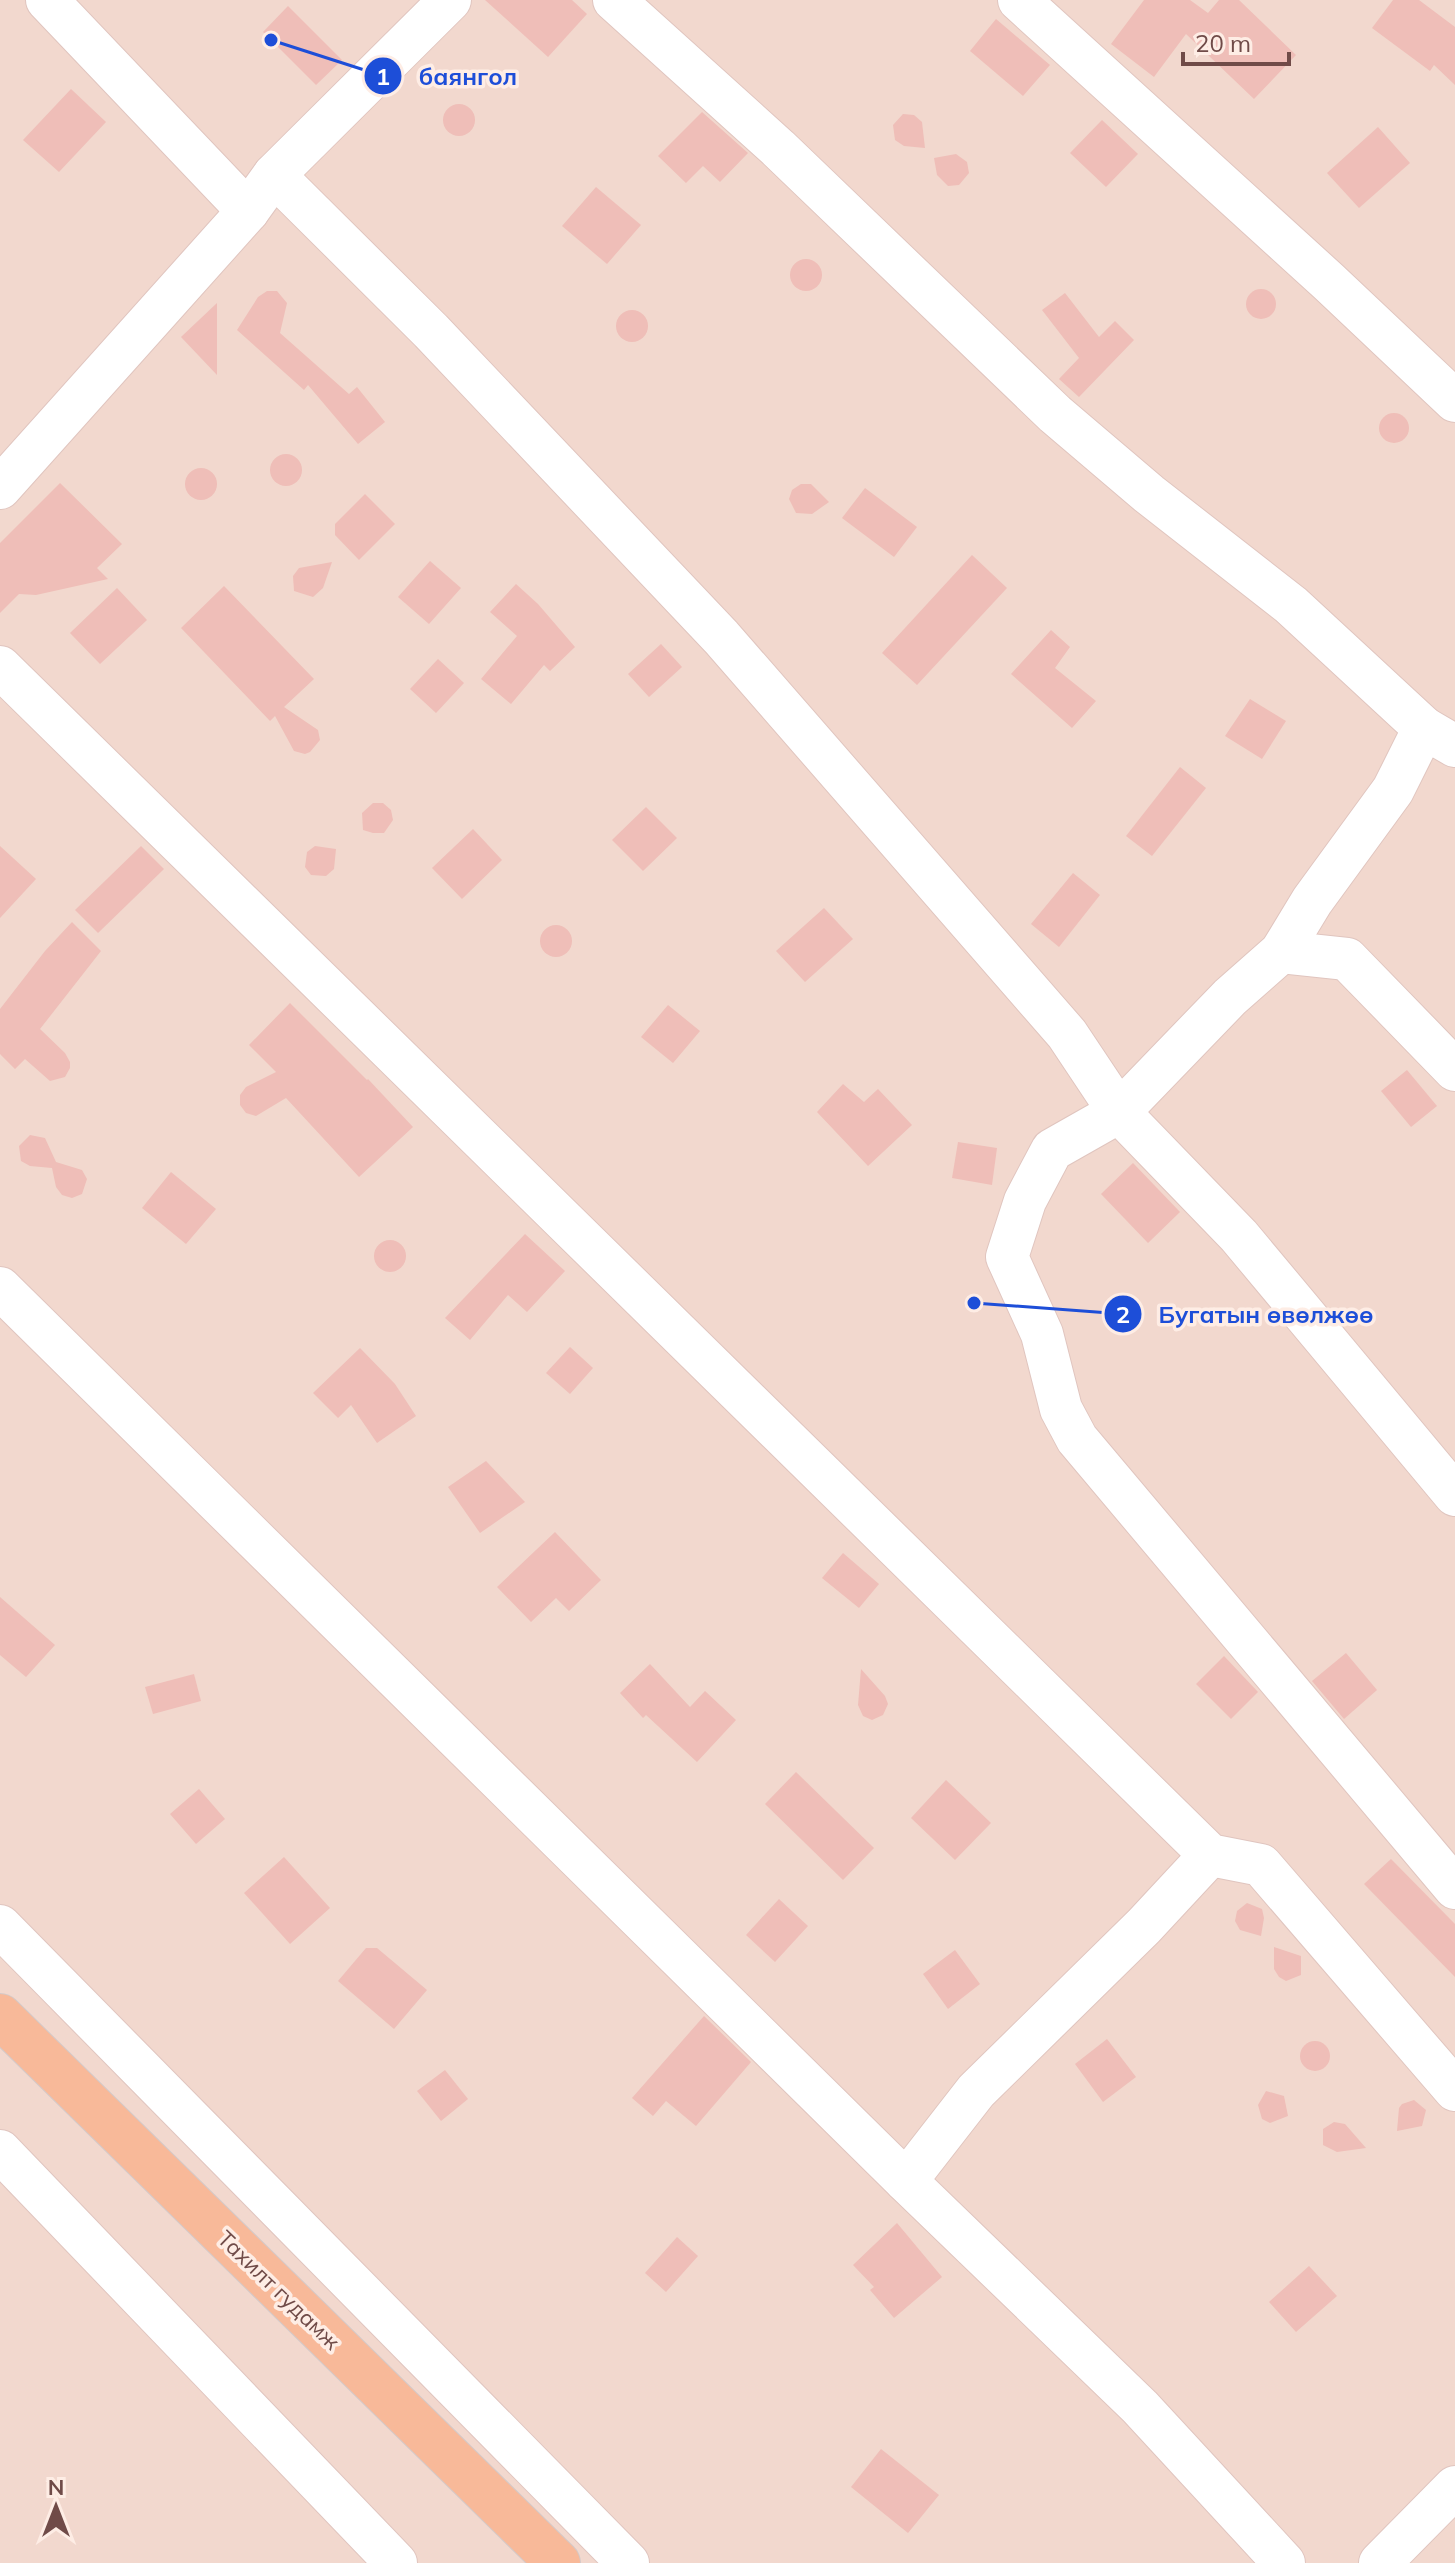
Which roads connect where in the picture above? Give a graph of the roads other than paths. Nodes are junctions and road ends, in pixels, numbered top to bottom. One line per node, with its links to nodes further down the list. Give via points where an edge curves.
1 (47, 0): 6 (street)
2 (450, 0): 5 (street)
3 (614, 0): 10 (street, via 778,148 1055,414 1291,605)
4 (1019, 0): 7 (street)
5 (274, 175): 6 (street); 13 (street, via 431,331 721,637 1067,1034)
6 (248, 211): 8 (street)
7 (1455, 401)
8 (0, 488)
9 (0, 667): 16 (street)
10 (1440, 737): 11 (street, via 1393,790)
11 (1281, 952): 12 (street, via 1347,959); 13 (street)
12 (1455, 1070)
13 (1119, 1112): 15 (street, via 1239,1236); 17 (street, via 1052,1150 1025,1201 1007,1257 1042,1334 1061,1409 1077,1439)
14 (0, 1288): 22 (street)
15 (1455, 1495)
16 (1210, 1855): 20 (street, via 1261,1865); 22 (street, via 976,2091)
17 (1455, 1888)
18 (0, 1926): 26 (street)
19 (0, 2016): 25 (main road, Тахилт гудамж)
20 (1455, 2090)
21 (0, 2151): 24 (street)
22 (906, 2181): 27 (street, via 1140,2407)
23 (1455, 2487): 28 (street)
24 (396, 2563)
25 (558, 2563)
26 (628, 2563)
27 (1284, 2563)
28 (1380, 2563)

